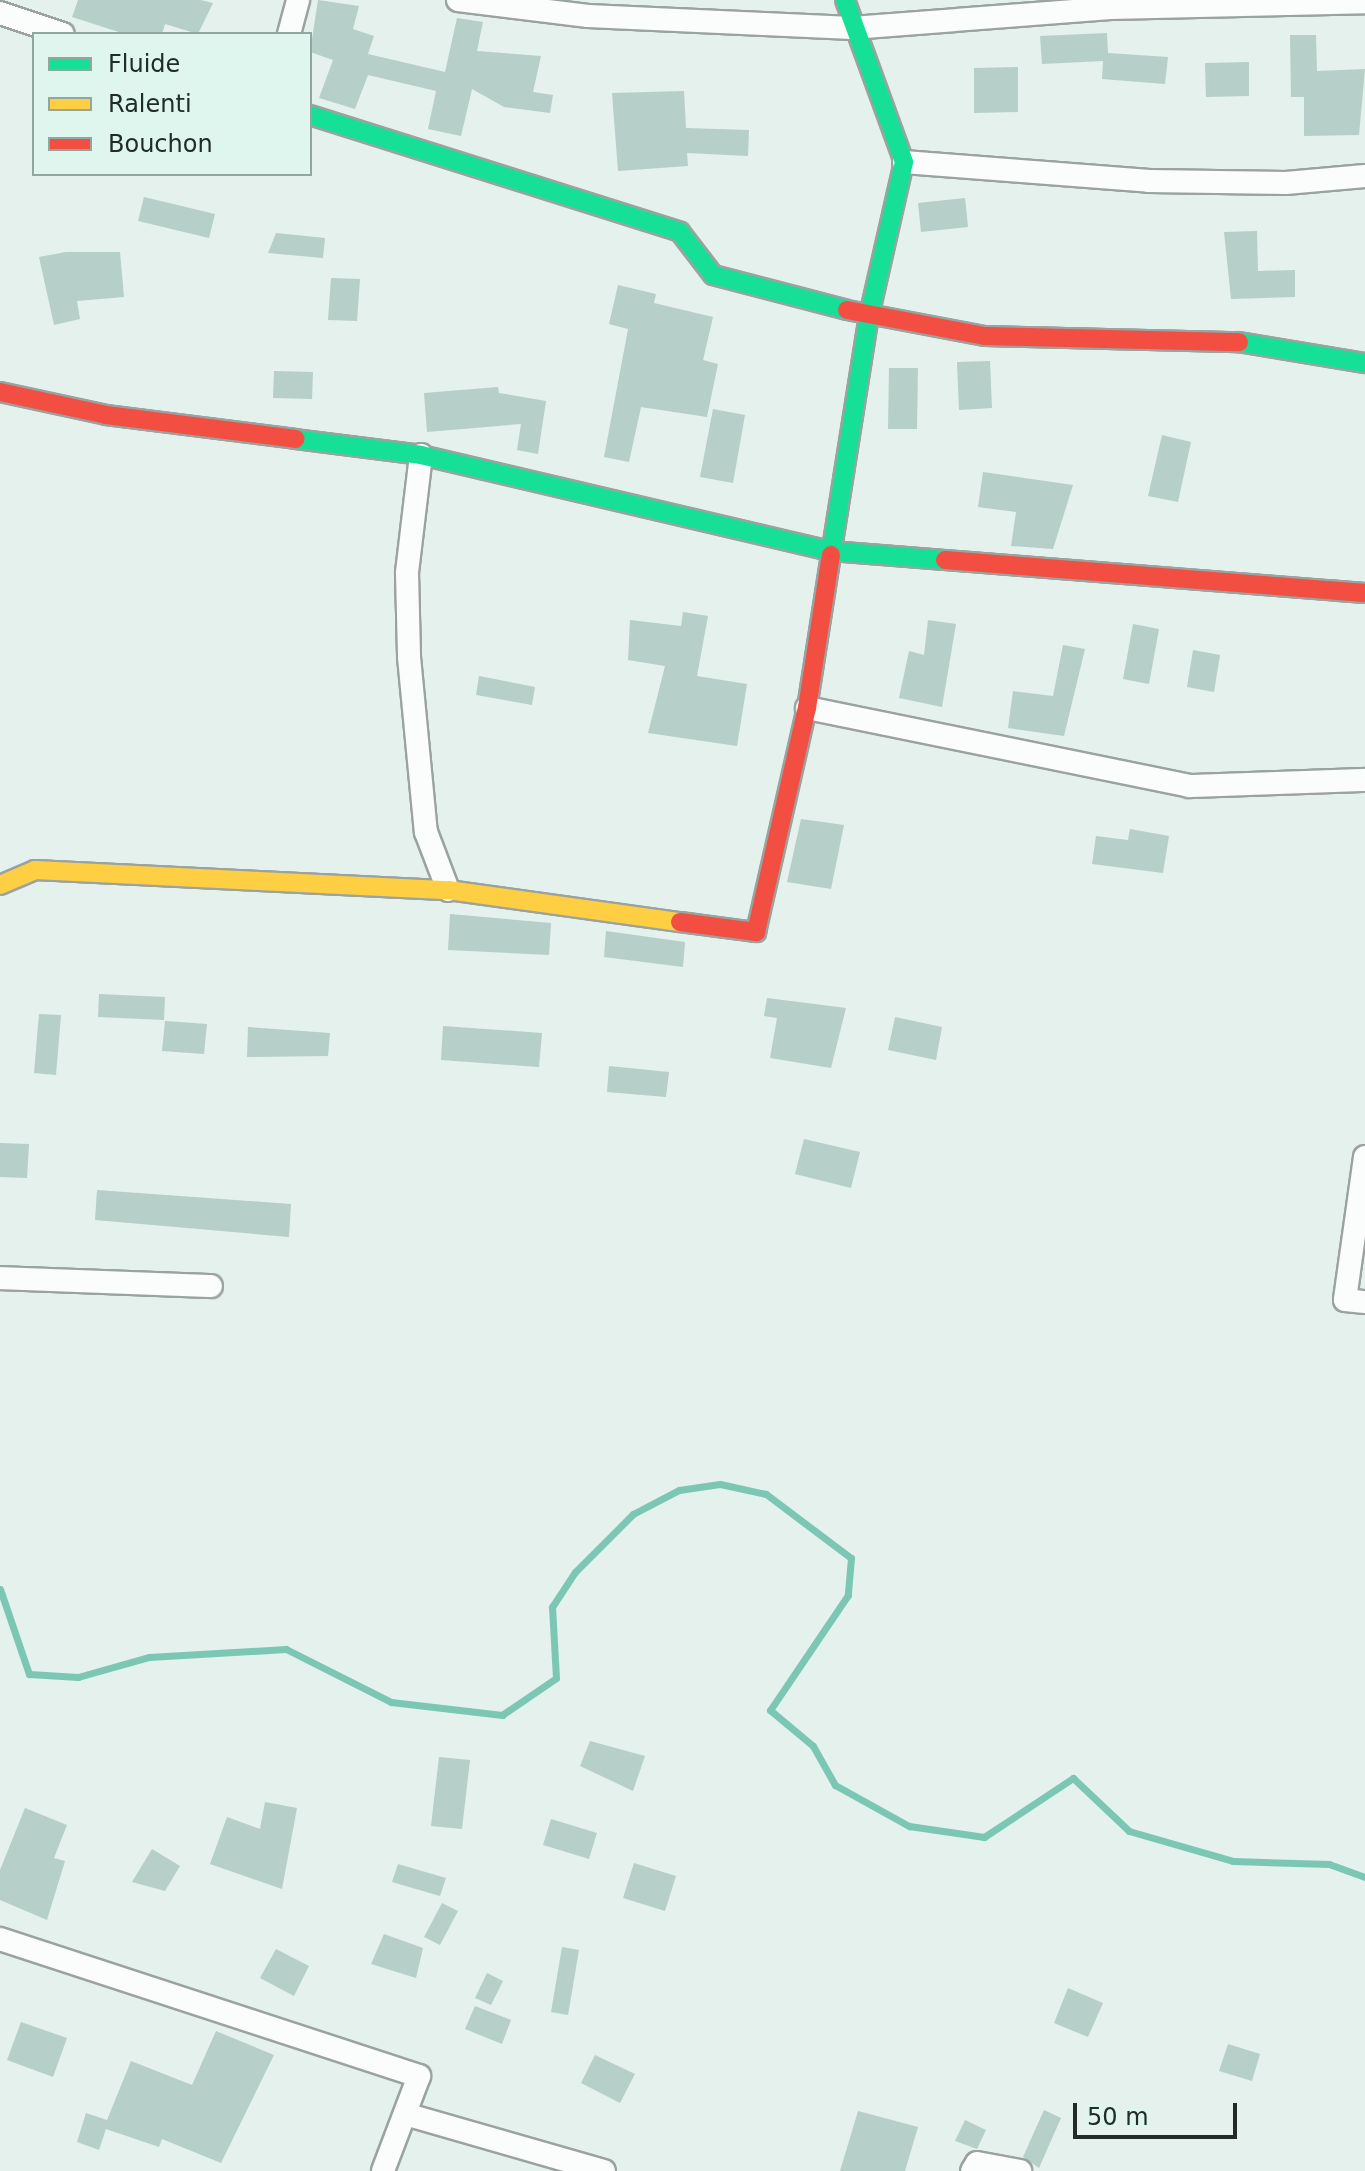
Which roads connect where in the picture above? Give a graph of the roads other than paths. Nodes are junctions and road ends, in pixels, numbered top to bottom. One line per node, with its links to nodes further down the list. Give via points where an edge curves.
1 (298, 0): 8 (street)
2 (458, 0): 6 (street, via 588,16)
3 (845, 0): 6 (street)
4 (1359, 1): 6 (street, via 1110,8)
5 (0, 13): 7 (street)
6 (852, 28): 10 (street, via 885,93)
7 (57, 32)
8 (290, 32)
9 (312, 116): 12 (street, via 680,232 713,275)
10 (904, 162): 11 (street, via 1149,181 1286,183); 12 (street)
11 (1365, 176)
12 (869, 316): 13 (street, via 985,336 1250,342); 16 (street)
13 (1365, 363)
14 (0, 392): 15 (street, via 106,415)
15 (421, 455): 16 (street); 21 (street, via 407,573 409,657 426,832)
16 (831, 551): 17 (street); 18 (street)
17 (1365, 593)
18 (807, 708): 19 (street, via 1189,786); 21 (street, via 756,932)
19 (1365, 780)
20 (0, 885): 21 (street, via 35,870)
21 (448, 890)
22 (1365, 1157): 25 (street, via 1345,1300)
23 (0, 1278): 24 (street)
24 (211, 1286)
25 (1365, 1302)
26 (0, 1939): 27 (street, via 419,2076)
27 (405, 2114): 28 (street); 29 (street)
28 (383, 2171)
29 (604, 2171)
30 (972, 2171): 31 (street, via 977,2163)
31 (1020, 2171)

